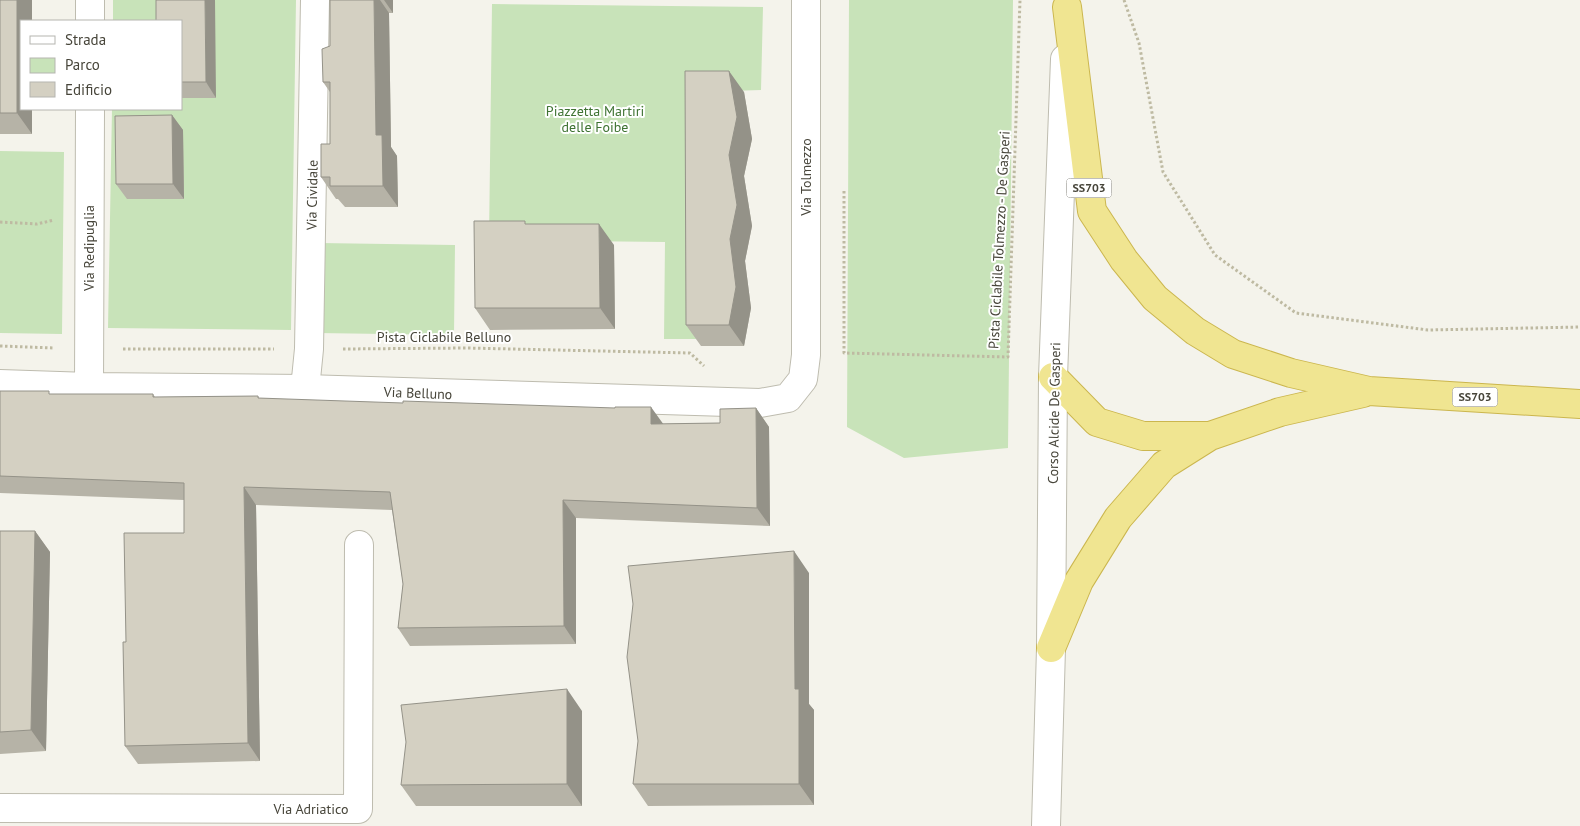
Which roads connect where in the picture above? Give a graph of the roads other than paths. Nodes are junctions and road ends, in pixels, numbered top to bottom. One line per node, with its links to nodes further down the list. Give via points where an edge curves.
1 (90, 0): 5 (street)
2 (315, 0): 11 (street, Via Cividale, via 309,349)
3 (806, 0): 7 (street, Via Tolmezzo)
4 (1068, 3): 8 (street, Corso Alcide De Gasperi); 12 (highway, SS703, via 1092,211 1124,260 1155,298 1194,331 1233,354 1291,373)
5 (90, 20)
6 (90, 110): 10 (street, Via Redipuglia)
7 (806, 355): 11 (street, Via Belluno, via 803,379 788,398 760,403)
8 (1053, 377): 14 (highway, SS703, via 1097,422 1143,436); 16 (street, Corso Alcide De Gasperi)
9 (0, 384): 10 (street, Via Belluno)
10 (89, 387): 11 (street, Via Belluno)
11 (305, 389)
12 (1369, 391): 13 (highway, SS703); 14 (highway, SS703, via 1280,412)
13 (1580, 404)
14 (1210, 436): 16 (highway, SS703, via 1164,465 1118,518 1080,580)
15 (360, 545): 17 (street, Via Adriatico, via 358,809)
16 (1051, 648): 18 (street, Corso Alcide De Gasperi)
17 (0, 808)
18 (1046, 826)

